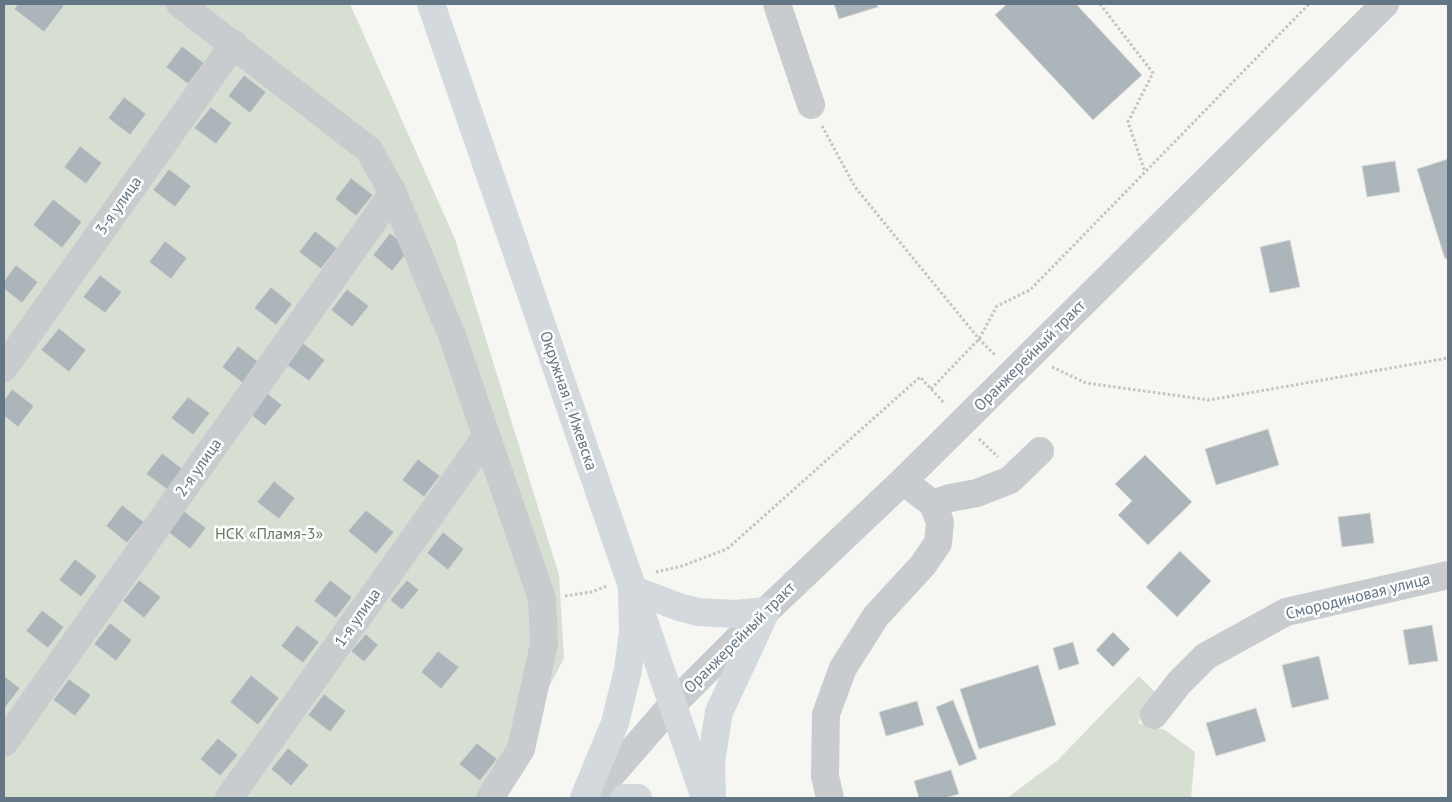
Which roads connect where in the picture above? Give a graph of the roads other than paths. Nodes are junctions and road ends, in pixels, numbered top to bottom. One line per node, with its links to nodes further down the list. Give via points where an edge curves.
1 (180, 4): 5 (street)
2 (431, 4): 14 (main road, Окружная г. Ижевска)
3 (777, 4): 6 (street)
4 (1385, 4): 11 (street, Оранжерейный тракт)
5 (234, 44): 7 (street, via 368,150); 8 (street, 3-я улица)
6 (811, 105)
7 (393, 193): 9 (street, via 453,338); 18 (street, 2-я улица)
8 (4, 368)
9 (486, 438): 19 (street, 1-я улица); 20 (street, via 542,599 544,644 521,749)
10 (1040, 451): 12 (street, via 1010,480 977,493)
11 (903, 481): 12 (street); 15 (street, Оранжерейный тракт)
12 (933, 504): 27 (street, via 940,522 938,543 923,565 876,616 843,668 826,714 825,776)
13 (1448, 575): 17 (street, Смородиновая улица, via 1286,612 1206,656)
14 (630, 584): 15 (main road, via 679,607 698,612 735,614); 16 (main road, Окружная г. Ижевска); 21 (main road, via 633,632 628,670 615,724)
15 (766, 611): 16 (street, Оранжерейный тракт); 26 (main road, via 719,712 711,762)
16 (672, 705): 22 (street, Оранжерейный тракт); 25 (main road, Окружная г. Ижевска)
17 (1154, 715)
18 (4, 743)
19 (230, 798)
20 (490, 798)
21 (584, 798)
22 (591, 798)
23 (625, 798): 24 (main road)
24 (638, 798)
25 (705, 798)
26 (712, 798)
27 (830, 798)

